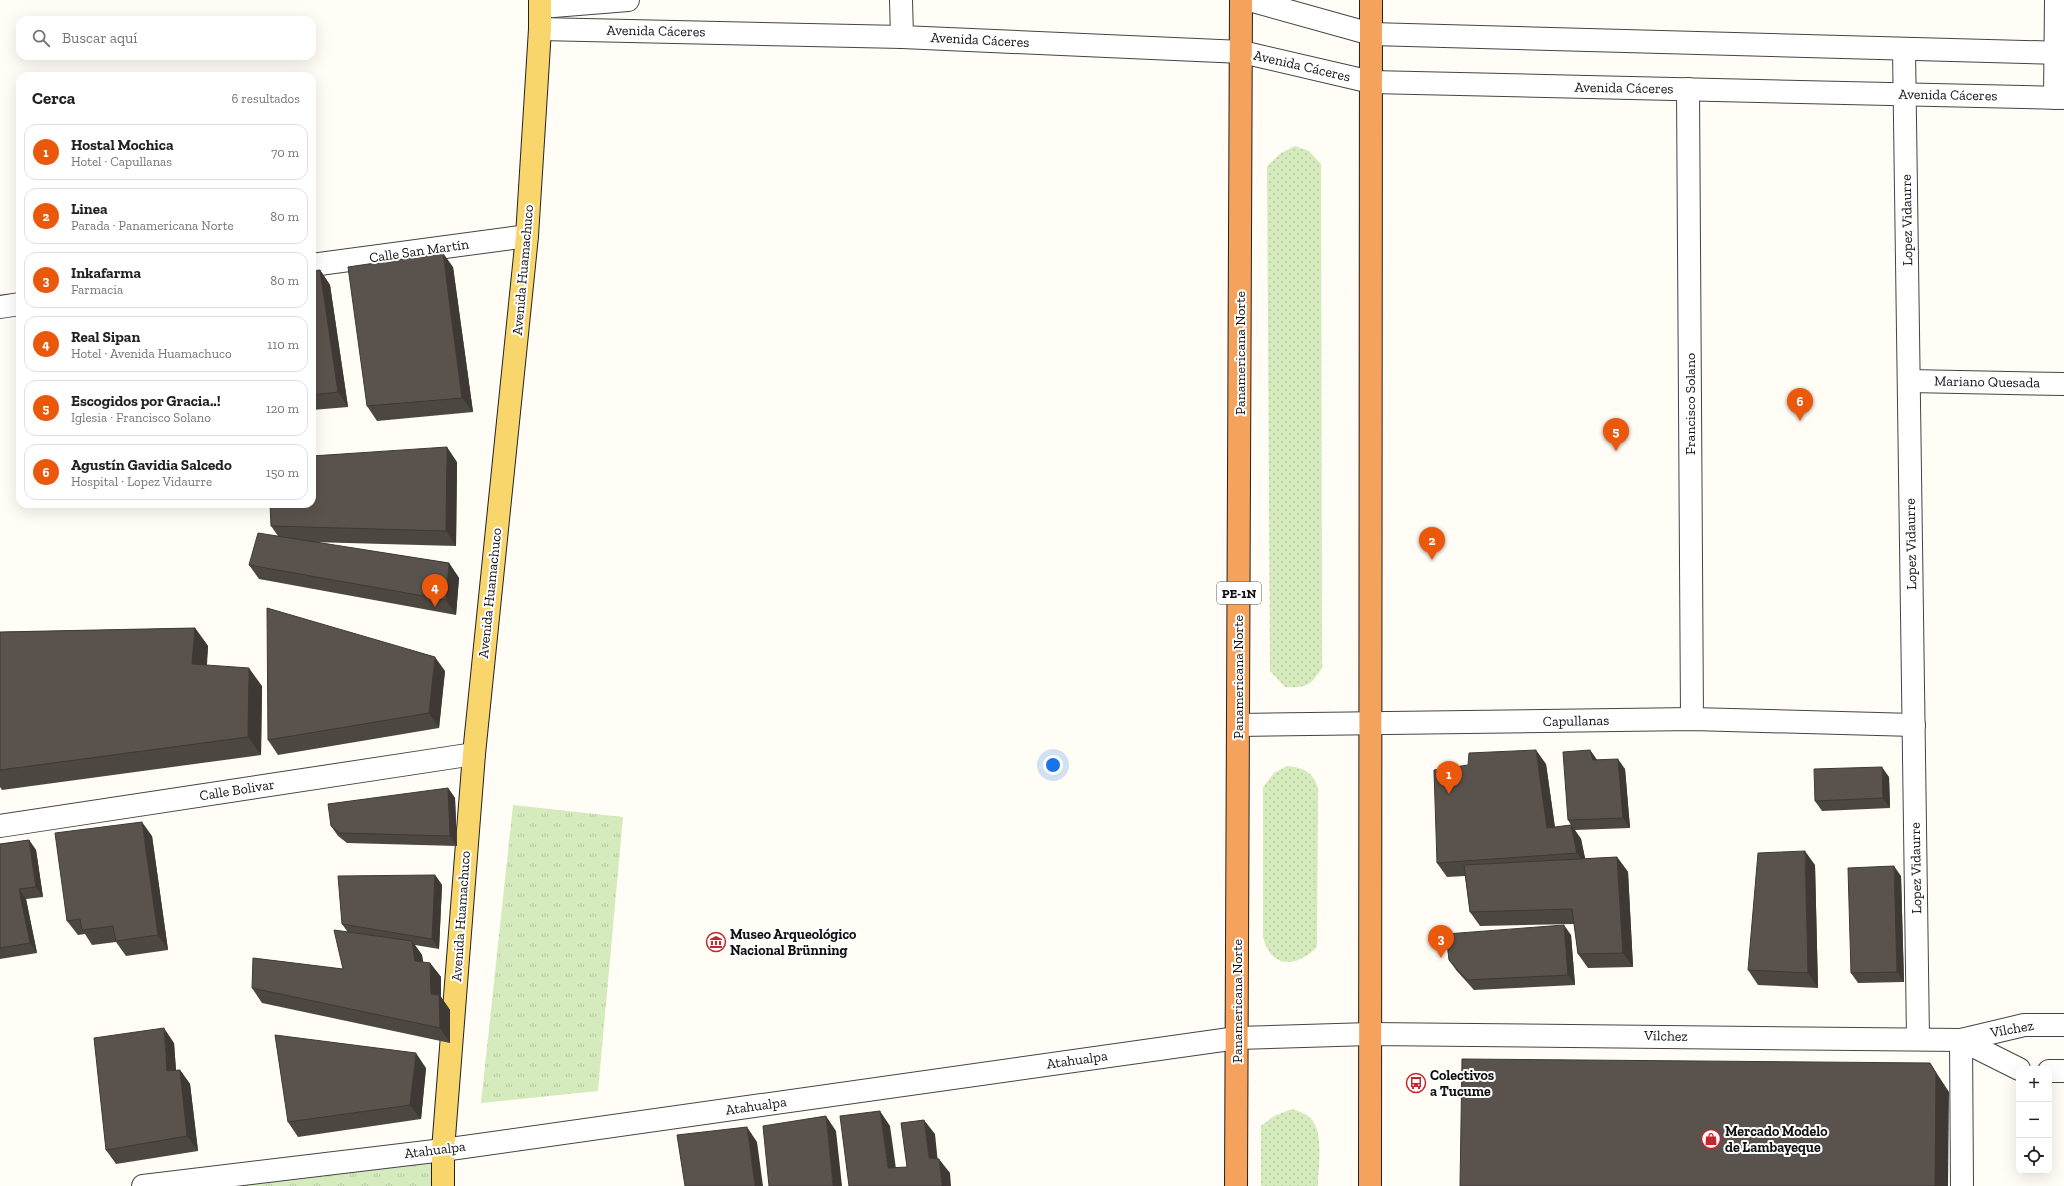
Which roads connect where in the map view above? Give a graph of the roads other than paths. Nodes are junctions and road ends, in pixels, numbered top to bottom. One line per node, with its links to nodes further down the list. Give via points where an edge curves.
1 (628, 0): 7 (street, Avenida Cáceres)
2 (901, 0): 10 (street)
3 (1241, 0): 12 (highway, Panamericana Norte / PE-1N)
4 (1249, 0): 9 (street)
5 (1371, 0): 9 (highway)
6 (2056, 0): 13 (street)
7 (540, 4): 8 (main road, Avenida Huamachuco)
8 (540, 29): 10 (street, Avenida Cáceres); 18 (main road, Avenida Huamachuco)
9 (1371, 34): 11 (street); 14 (highway)
10 (902, 37): 12 (street, Avenida Cáceres)
11 (1904, 49): 13 (street); 16 (street, Lopez Vidaurre)
12 (1242, 52): 14 (street, Avenida Cáceres); 26 (highway, Panamericana Norte / PE-1N)
13 (2060, 53): 17 (street)
14 (1371, 82): 15 (street, Avenida Cáceres); 25 (highway)
15 (1688, 89): 16 (street, Avenida Cáceres); 24 (street, Francisco Solano)
16 (1905, 94): 17 (street, Avenida Cáceres); 22 (street, Lopez Vidaurre)
17 (2059, 98)
18 (527, 236): 19 (street, Calle San Martín); 28 (main road, Avenida Huamachuco)
19 (316, 264)
20 (16, 305): 21 (street)
21 (0, 307)
22 (1909, 381): 23 (street, Mariano Quesada); 27 (street, Lopez Vidaurre)
23 (2064, 384)
24 (1692, 720): 25 (street, Capullanas); 27 (street, Capullanas)
25 (1370, 724): 26 (street, Capullanas); 31 (highway)
26 (1238, 725): 32 (highway, Panamericana Norte / PE-1N)
27 (1914, 725): 33 (street, Lopez Vidaurre)
28 (474, 754): 29 (street, Calle Bolivar); 38 (main road, Avenida Huamachuco)
29 (0, 826)
30 (2064, 1025): 34 (street, Vílchez, via 2024,1025)
31 (1370, 1034): 32 (street, Atahualpa); 33 (street, Vílchez); 42 (highway)
32 (1237, 1038): 38 (street, Atahualpa); 41 (highway, Panamericana Norte / PE-1N)
33 (1918, 1039): 34 (street, Vílchez)
34 (1961, 1040): 35 (street, Vílchez); 43 (street)
35 (2016, 1068)
36 (2052, 1071): 37 (street)
37 (2064, 1071)
38 (444, 1150): 39 (street, Atahualpa); 40 (main road, Avenida Huamachuco)
39 (143, 1186)
40 (443, 1186)
41 (1236, 1186)
42 (1370, 1186)
43 (1962, 1186)

